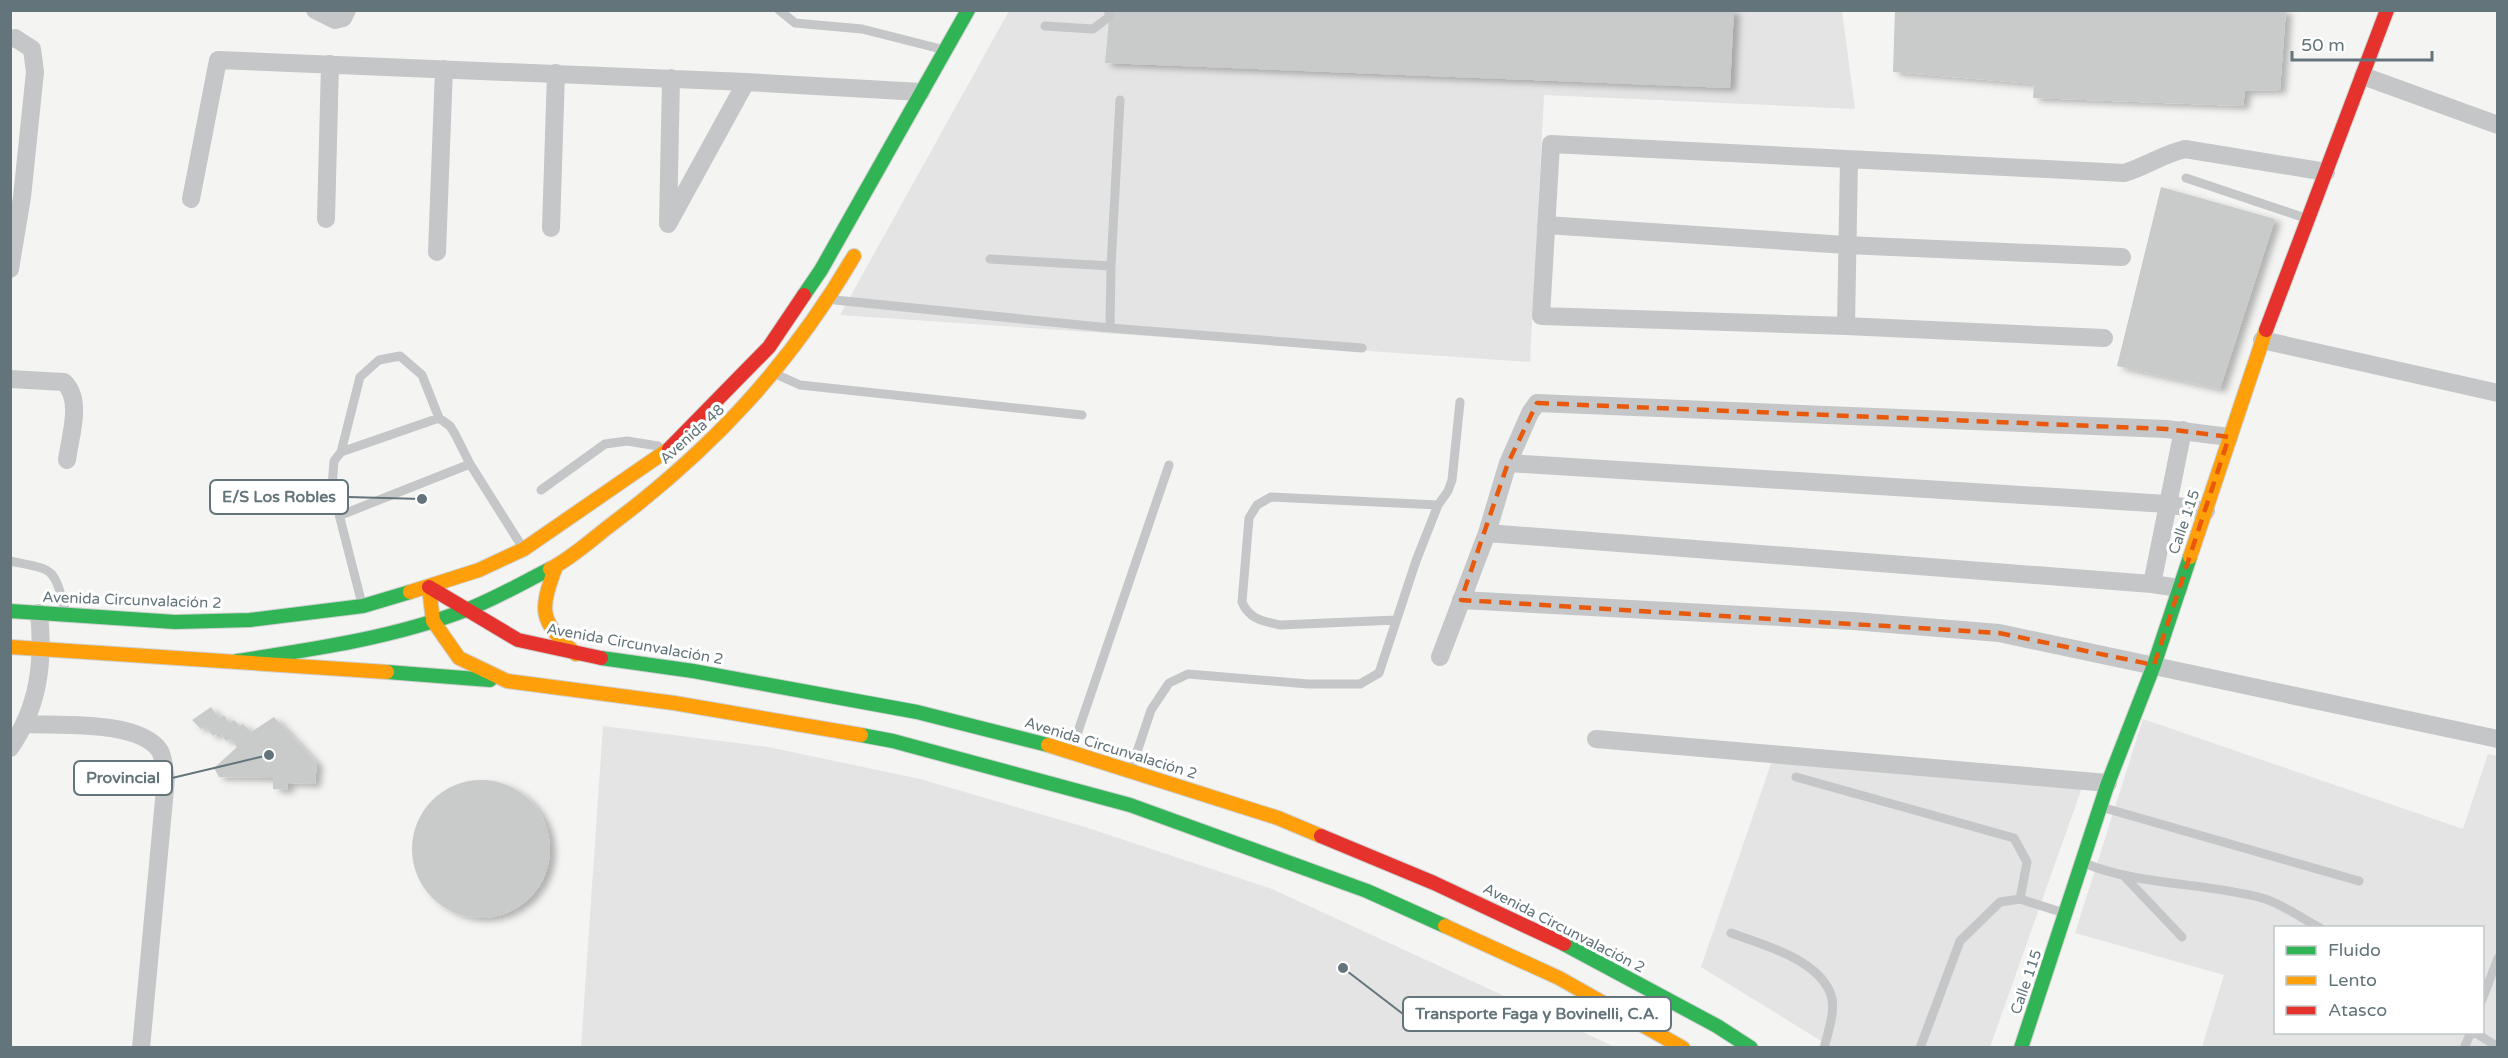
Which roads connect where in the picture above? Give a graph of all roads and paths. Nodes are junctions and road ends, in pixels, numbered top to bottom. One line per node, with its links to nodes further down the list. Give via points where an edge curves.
1 (315, 10): 2 (street, via 334,20 344,18)
2 (347, 10)
3 (779, 10): 9 (lane, via 795,23 862,29)
4 (968, 10): 9 (main road, Avenida 48)
5 (1109, 10): 7 (lane, via 1109,17 1093,29)
6 (2387, 10): 13 (main road, Calle 115)
7 (1045, 26)
8 (10, 39): 33 (street, via 32,49 35,72)
9 (947, 50): 16 (main road, Avenida 48)
10 (330, 64): 11 (street); 22 (street, via 218,60); 23 (street)
11 (444, 69): 12 (street); 29 (street)
12 (556, 73): 14 (street); 26 (street)
13 (2363, 76): 18 (street); 20 (main road, Calle 115)
14 (671, 78): 15 (street); 15 (street, via 668,224)
15 (746, 82): 16 (street)
16 (921, 92): 48 (main road, Avenida 48, via 821,270 769,347)
17 (1120, 100): 32 (lane)
18 (2498, 125)
19 (1849, 160): 20 (street, via 2124,173 2185,149); 25 (street, via 1551,144); 27 (street)
20 (2326, 172): 24 (main road, Calle 115)
21 (2186, 178): 24 (lane)
22 (191, 199)
23 (326, 219)
24 (2307, 219): 38 (main road, Calle 115)
25 (1546, 225): 27 (street); 35 (street, via 1541,316)
26 (551, 228)
27 (1846, 245): 30 (street); 35 (street)
28 (858, 248): 34 (main road, Avenida 48)
29 (437, 252)
30 (2122, 256)
31 (990, 259): 32 (lane)
32 (1111, 266): 36 (lane)
33 (10, 268)
34 (829, 299): 36 (lane); 40 (main road, Avenida 48)
35 (1846, 326): 37 (street)
36 (1110, 328): 39 (lane)
37 (2104, 338)
38 (2262, 340): 42 (street); 47 (main road, Calle 115)
39 (1362, 348)
40 (775, 373): 44 (lane, via 800,385); 62 (main road, Avenida 48, via 731,422 636,506)
41 (10, 379): 50 (street, via 64,382 71,388 75,400)
42 (2498, 393)
43 (1460, 402): 56 (lane, via 1452,480)
44 (1082, 415)
45 (439, 418): 49 (lane); 49 (lane, via 423,375 400,356 379,360 360,377); 52 (lane, via 455,434)
46 (2183, 430): 47 (street); 51 (street, via 1537,403); 55 (street)
47 (2229, 437): 57 (main road, Calle 115)
48 (669, 449): 54 (lane, via 627,441 604,444); 60 (main road, Avenida 48)
49 (341, 452): 58 (lane, via 334,461 332,487)
50 (67, 460)
51 (1508, 463): 55 (street); 59 (street)
52 (470, 464): 58 (lane); 60 (lane)
53 (1169, 465): 85 (lane)
54 (541, 490)
55 (2167, 504): 57 (street); 63 (street)
56 (1438, 505): 72 (lane); 72 (lane, via 1271,496 1257,505 1249,518 1242,602 1247,613 1280,625)
57 (2206, 511): 65 (main road, Calle 115)
58 (341, 515): 67 (lane)
59 (1487, 532): 63 (street); 66 (street)
60 (524, 549): 64 (main road, Avenida 48, via 479,570)
61 (10, 561): 71 (lane, via 44,568 56,577)
62 (556, 566): 68 (main road, Avenida 48); 76 (main road, via 544,598 544,617 553,633)
63 (2152, 584): 65 (street)
64 (429, 586): 67 (main road, Avenida Circunvalación 2); 68 (main road, Avenida Circunvalación 2); 73 (main road)
65 (2179, 588): 79 (main road, Calle 115)
66 (1461, 600): 77 (street); 79 (street, via 1853,621 1999,633)
67 (363, 606): 71 (main road, Avenida Circunvalación 2, via 250,620 175,622)
68 (468, 609): 73 (main road, Avenida 48); 76 (main road, Avenida Circunvalación 2, via 518,640)
69 (10, 611): 70 (main road, Avenida Circunvalación 2)
70 (39, 613): 71 (main road, Avenida Circunvalación 2); 75 (street)
71 (67, 614)
72 (1396, 620): 86 (lane, via 1379,673 1360,684 1308,684 1188,674 1169,683 1151,710)
73 (433, 621): 78 (main road, Avenida 48, via 359,642); 80 (main road, via 459,658)
74 (10, 647): 75 (main road)
75 (43, 648): 78 (main road); 81 (street)
76 (576, 654): 85 (main road, Avenida Circunvalación 2, via 917,712)
77 (1440, 657)
78 (237, 660): 80 (main road)
79 (2154, 665): 83 (street); 88 (main road, Calle 115)
80 (507, 681): 103 (main road, via 674,702 893,741 1130,804 1367,891 1559,978)
81 (27, 724): 84 (street); 102 (street, via 120,729 146,739 160,752 166,778)
82 (1596, 739): 88 (street)
83 (2498, 739)
84 (10, 748)
85 (1072, 751): 86 (main road, Avenida Circunvalación 2)
86 (1132, 769): 104 (main road, Avenida Circunvalación 2, via 1278,818 1434,883 1588,956)
87 (1796, 777): 93 (lane, via 2014,838 2026,862)
88 (2108, 783): 89 (main road, Calle 115)
89 (2100, 807): 90 (main road, Calle 115); 92 (lane)
90 (2083, 862): 91 (lane); 94 (main road, Calle 115)
91 (2123, 875): 95 (lane, via 2264,898); 97 (lane)
92 (2359, 881)
93 (2020, 899): 94 (lane); 106 (lane, via 2000,902 1960,941)
94 (2066, 914): 107 (main road, Calle 115)
95 (2317, 926)
96 (1731, 933): 105 (lane, via 1799,959 1821,980 1831,993 1831,1021)
97 (2182, 937)
98 (2498, 958): 99 (lane)
99 (2484, 995)
100 (2472, 1034): 108 (lane)
101 (2476, 1034): 109 (lane)
102 (141, 1047)
103 (1683, 1047)
104 (1751, 1047)
105 (1824, 1047)
106 (1920, 1047)
107 (2021, 1047)
108 (2464, 1047)
109 (2498, 1047)

